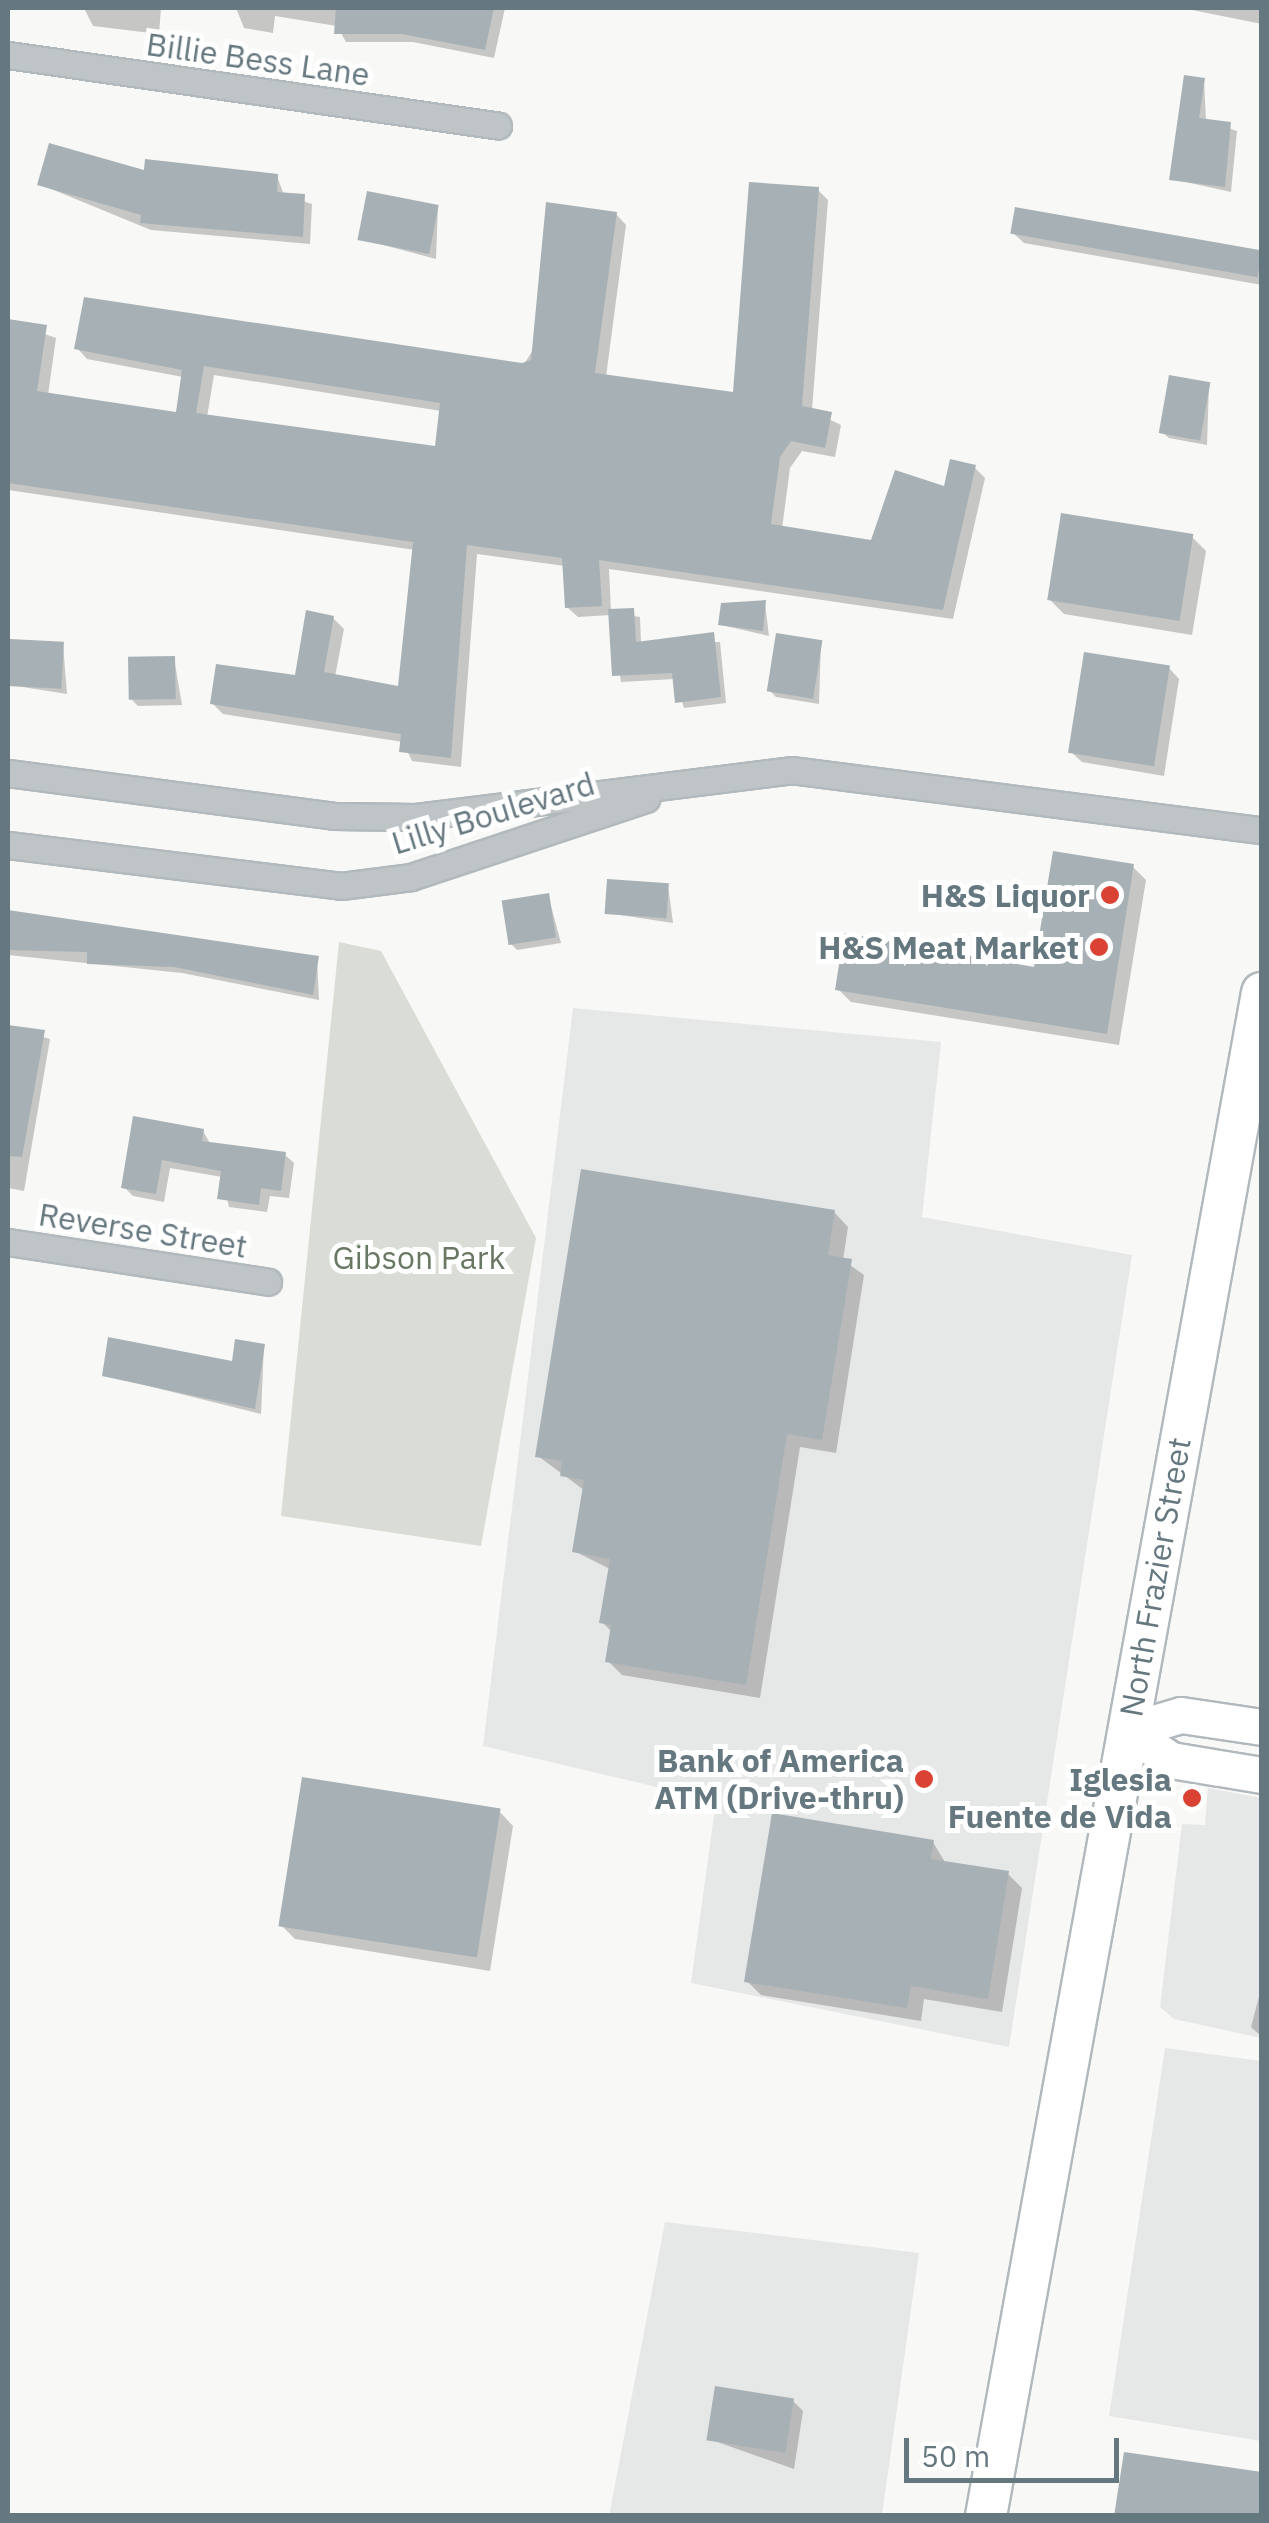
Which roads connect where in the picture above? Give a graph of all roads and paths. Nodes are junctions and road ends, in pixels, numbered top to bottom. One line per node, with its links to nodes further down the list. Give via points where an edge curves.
1 (8, 55): 2 (street, Billie Bess Lane)
2 (498, 126)
3 (8, 773): 4 (street, Lilly Boulevard, via 334,816 416,817)
4 (697, 781): 5 (street, Lilly Boulevard, via 792,770 882,776); 6 (street, Lilly Boulevard, via 412,877 340,886)
5 (1262, 830)
6 (8, 845)
7 (1262, 993): 11 (main road, North Frazier Street)
8 (8, 1242): 9 (street, Reverse Street)
9 (268, 1282)
10 (1262, 1726): 11 (street, via 1181,1715)
11 (1127, 1731): 12 (street, via 1170,1760); 13 (main road, North Frazier Street)
12 (1262, 1775)
13 (986, 2516)

